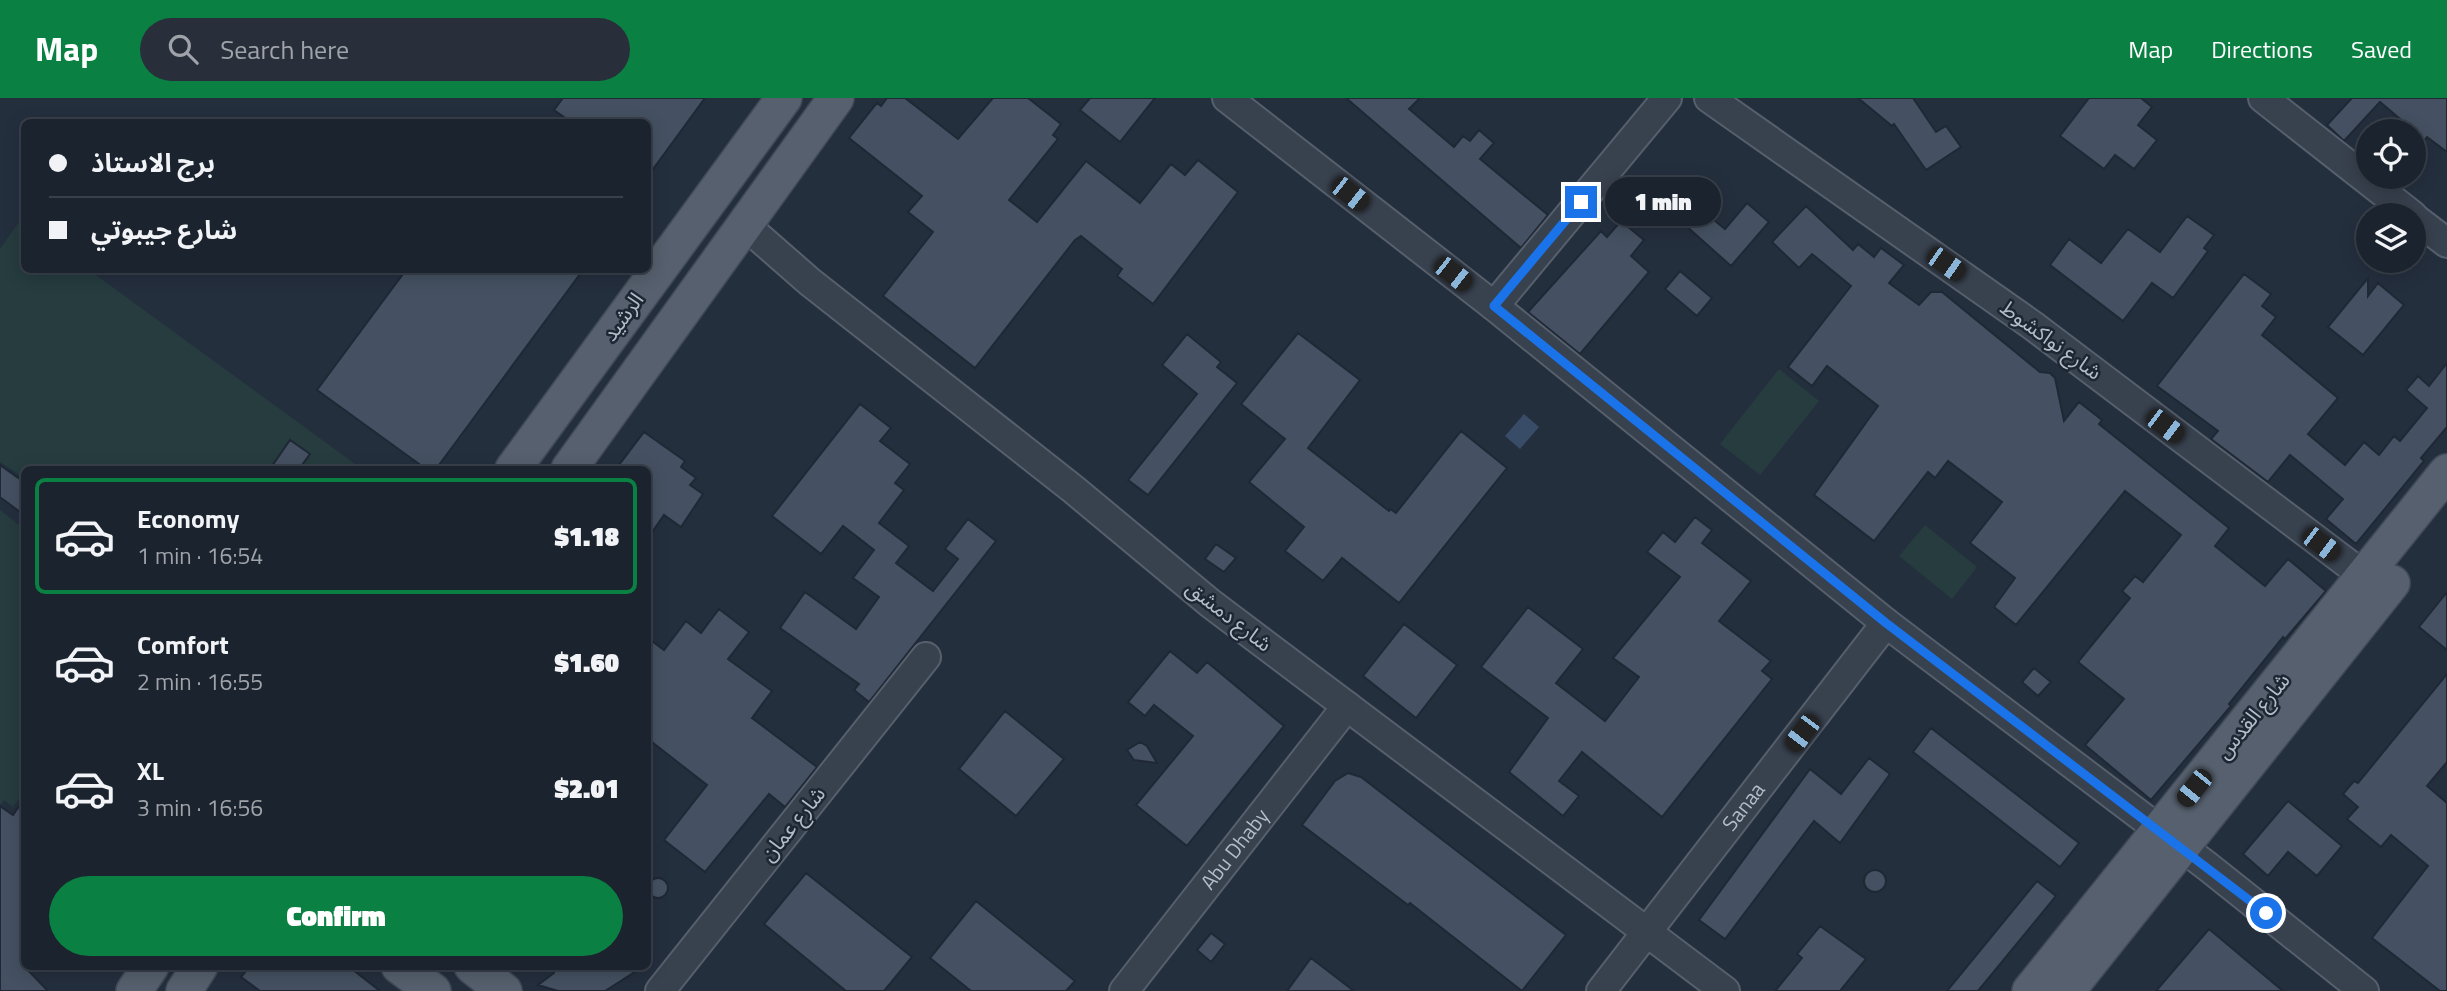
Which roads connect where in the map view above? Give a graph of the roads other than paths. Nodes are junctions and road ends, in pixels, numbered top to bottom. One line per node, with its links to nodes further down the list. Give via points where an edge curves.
1 (784, 98): 12 (main road, الرشيد)
2 (836, 98): 8 (main road)
3 (1227, 98): 11 (street)
4 (1667, 98): 11 (street)
5 (1709, 98): 16 (street, شارع نواكشوط, via 2032,325)
6 (2263, 98): 7 (street)
7 (2396, 203)
8 (746, 226): 13 (main road); 19 (street, شارع دمشق, via 1210,603)
9 (2426, 227): 10 (street)
10 (2447, 243)
11 (1494, 306): 17 (street)
12 (515, 466)
13 (571, 466)
14 (2447, 472): 16 (main road, شارع القدس)
15 (2447, 510): 16 (main road, شارع القدس)
16 (2375, 584): 20 (main road, شارع القدس)
17 (1886, 623): 20 (street); 21 (street, Sanaa)
18 (926, 657): 30 (street, شارع عمان)
19 (1347, 706): 21 (street, شارع دمشق); 31 (street, Abu Dhaby)
20 (2170, 838): 34 (main road, شارع القدس); 35 (main road, شارع القدس); 36 (street)
21 (1649, 933): 32 (street, Sanaa); 33 (street, شارع دمشق)
22 (148, 970): 26 (main road)
23 (197, 970): 27 (main road)
24 (405, 970): 28 (main road)
25 (477, 970): 29 (main road)
26 (134, 991)
27 (184, 991)
28 (433, 991)
29 (504, 991)
30 (660, 991)
31 (1124, 991)
32 (1601, 991)
33 (1725, 991)
34 (2031, 991)
35 (2067, 991)
36 (2364, 991)

